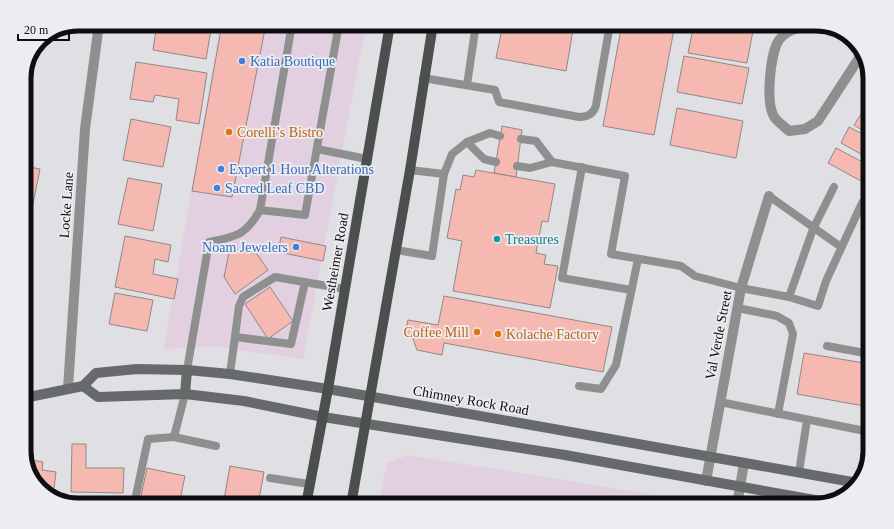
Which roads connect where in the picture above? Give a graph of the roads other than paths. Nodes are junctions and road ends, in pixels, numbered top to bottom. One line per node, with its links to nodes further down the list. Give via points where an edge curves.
1 (98, 31): 44 (street, Locke Lane, via 85,130)
2 (291, 31): 26 (lane)
3 (338, 31): 15 (lane)
4 (389, 31): 16 (main road, Westheimer Road)
5 (432, 31): 10 (main road)
6 (475, 31): 11 (lane)
7 (609, 31): 11 (lane, via 595,109 590,115 583,117 499,102 495,90)
8 (791, 31): 9 (street, via 779,40 771,67 769,102 774,118 789,131 805,129 818,121)
9 (859, 59)
10 (424, 78): 11 (lane); 21 (main road)
11 (467, 85)
12 (500, 136): 14 (lane, via 490,133)
13 (521, 139): 18 (lane, via 536,141)
14 (467, 142): 17 (lane, via 484,159); 22 (lane, via 452,154)
15 (317, 149): 16 (lane); 26 (lane, via 305,215)
16 (367, 159): 33 (main road, Westheimer Road)
17 (496, 162)
18 (552, 162): 19 (lane, via 530,168); 20 (lane)
19 (517, 166)
20 (582, 167): 30 (lane, via 625,176 611,254); 34 (lane, via 562,278)
21 (410, 170): 22 (lane); 29 (main road)
22 (444, 174): 29 (lane, via 432,256)
23 (834, 187): 27 (lane)
24 (769, 196): 27 (lane); 32 (street, Val Verde Street)
25 (862, 203): 28 (lane)
26 (260, 210): 40 (lane, via 251,226 233,237 209,242)
27 (813, 229): 28 (lane); 35 (lane)
28 (841, 246): 35 (lane, via 818,306)
29 (396, 250): 48 (main road)
30 (638, 259): 32 (lane, via 680,266 695,276); 34 (lane)
31 (305, 282): 33 (lane); 37 (lane, via 275,277 243,297 239,306); 37 (lane, via 290,344)
32 (741, 288): 35 (lane); 36 (street, Val Verde Street)
33 (345, 289): 45 (main road, Westheimer Road)
34 (631, 290): 43 (lane, via 616,365 601,389)
35 (789, 297)
36 (738, 308): 49 (street, Val Verde Street); 50 (lane, via 777,316 789,323 793,334)
37 (235, 337): 41 (lane)
38 (827, 346): 39 (lane)
39 (863, 353)
40 (187, 370): 41 (main road, Chimney Rock Road); 42 (main road, Chimney Rock Road, via 137,369 96,373); 46 (main road)
41 (230, 374): 45 (main road, Chimney Rock Road)
42 (83, 386): 44 (main road); 46 (main road, via 98,397)
43 (579, 386)
44 (68, 388): 47 (main road)
45 (328, 389): 48 (main road, Chimney Rock Road); 51 (main road, Westheimer Road)
46 (185, 394): 51 (main road, via 244,401); 55 (lane)
47 (31, 396)
48 (370, 398): 53 (main road); 57 (main road, Chimney Rock Road, via 570,431)
49 (720, 402): 50 (lane); 57 (street, Val Verde Street)
50 (778, 414): 52 (lane)
51 (323, 416): 53 (main road); 63 (main road, Westheimer Road)
52 (808, 420): 54 (lane); 59 (lane)
53 (365, 422): 61 (main road, via 565,455); 67 (main road)
54 (863, 431)
55 (174, 437): 56 (lane); 65 (lane, via 148,439)
56 (216, 446)
57 (710, 458): 58 (main road, Chimney Rock Road); 61 (street, Val Verde Street)
58 (744, 463): 59 (main road, Chimney Rock Road); 64 (street)
59 (798, 472): 62 (main road, Chimney Rock Road)
60 (270, 478): 63 (lane)
61 (706, 482): 64 (main road)
62 (851, 482)
63 (310, 484): 66 (main road, Westheimer Road)
64 (740, 488): 68 (street); 69 (main road)
65 (135, 498)
66 (307, 498)
67 (352, 498)
68 (738, 498)
69 (778, 498)

